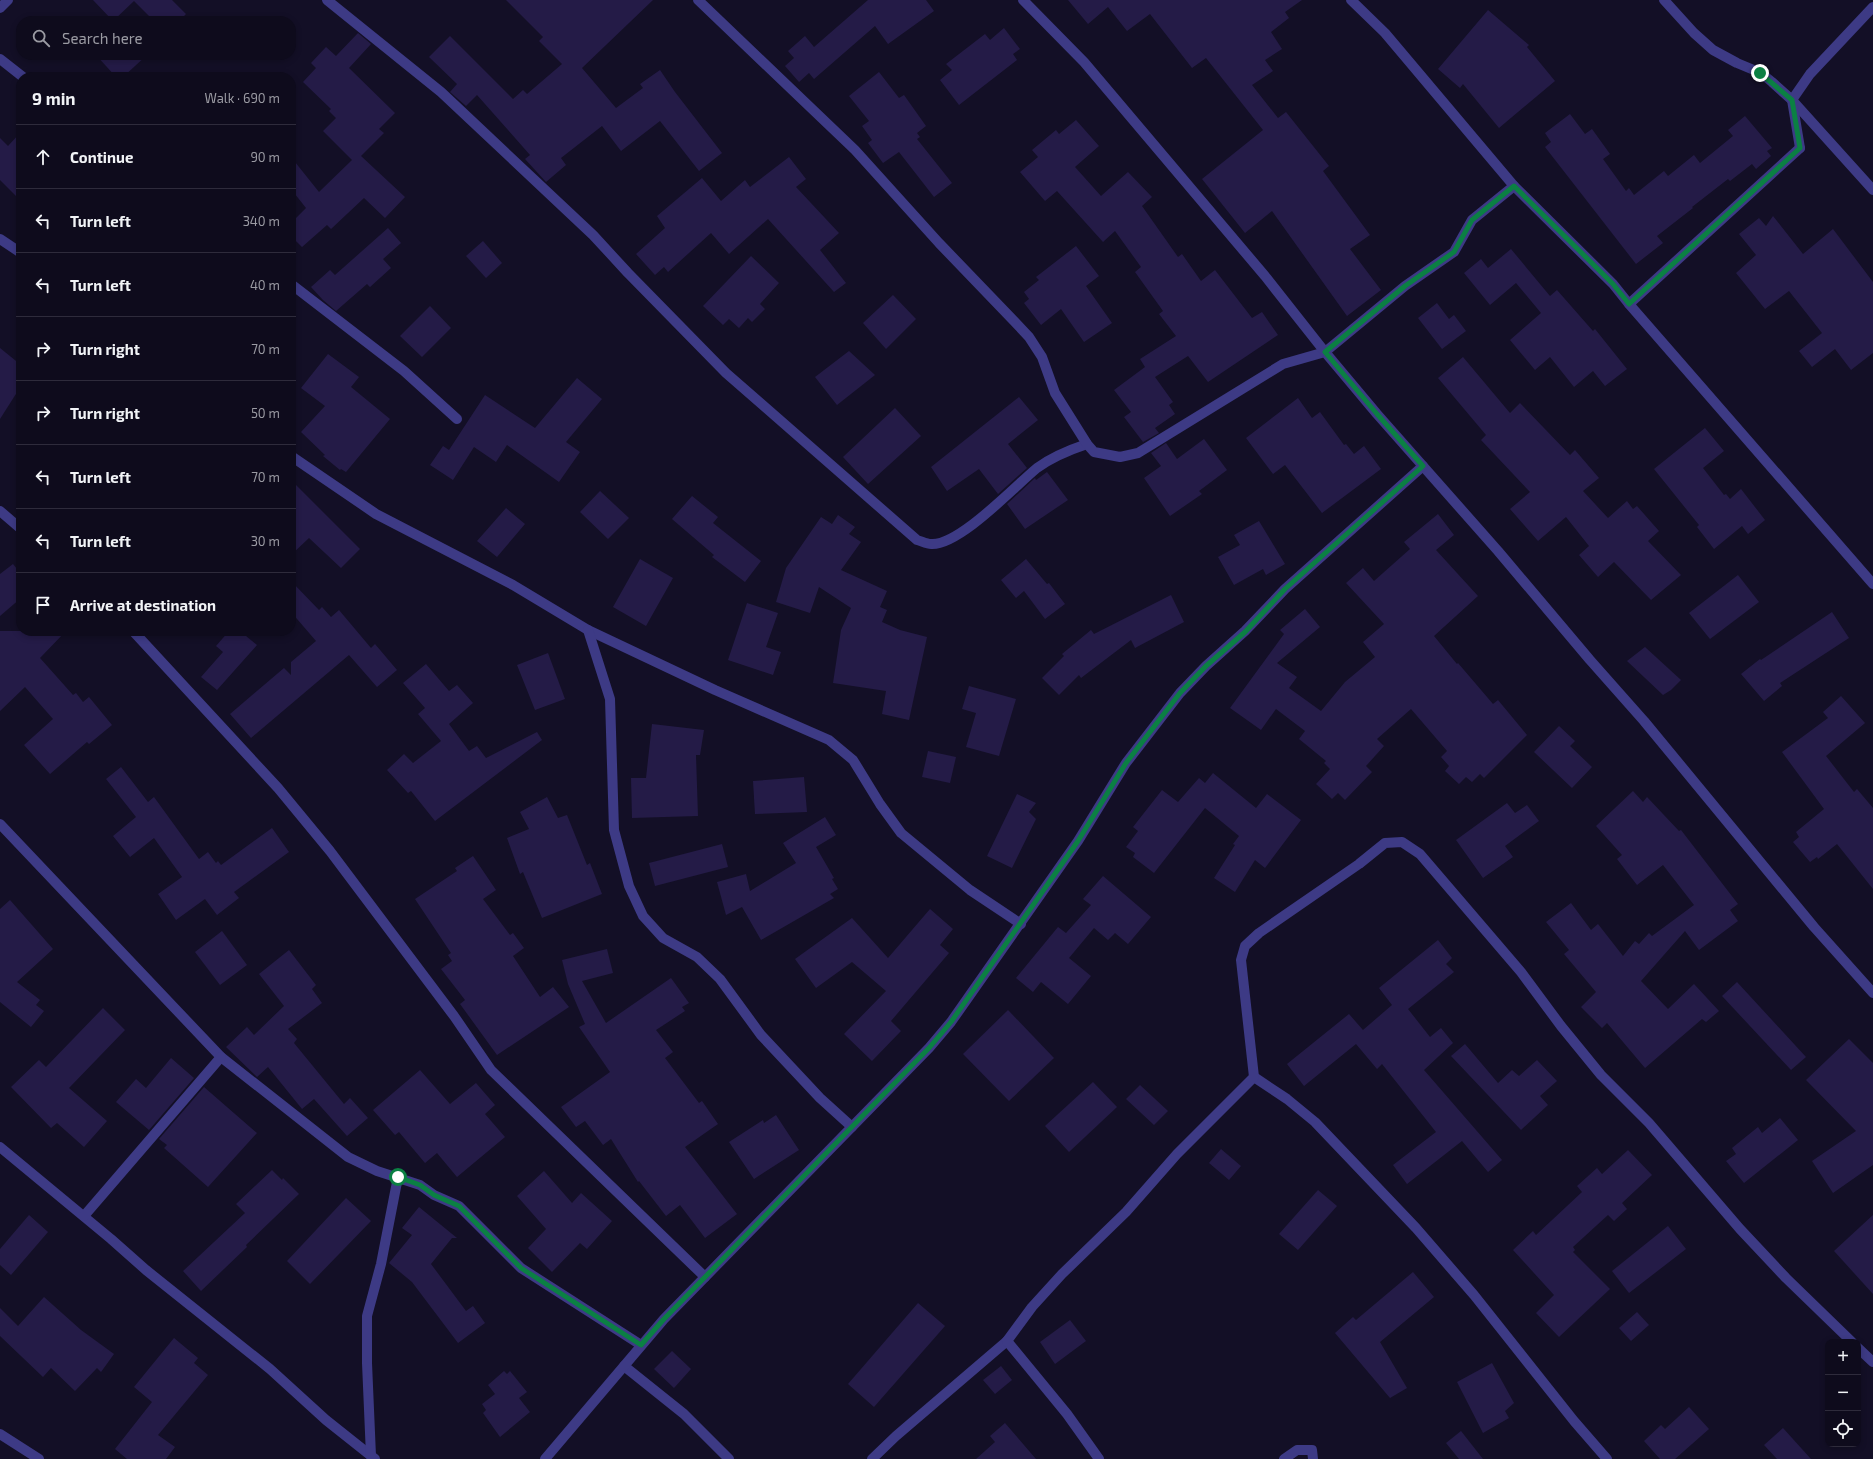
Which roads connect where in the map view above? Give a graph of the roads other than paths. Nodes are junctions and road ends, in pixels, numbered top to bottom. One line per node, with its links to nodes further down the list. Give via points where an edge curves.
1 (8, 0): 8 (street)
2 (327, 0): 20 (street, via 441,92 593,235 726,373 917,540 932,544 947,540 981,518 1038,468 1061,453)
3 (698, 0): 20 (street, via 855,150 1029,337 1042,357 1055,393)
4 (1023, 0): 18 (street, via 1084,62 1265,276)
5 (1351, 0): 12 (street, via 1385,33)
6 (1664, 0): 11 (street, via 1713,50 1760,73)
7 (1873, 7): 11 (street, via 1810,74)
8 (0, 8)
9 (0, 59): 10 (street)
10 (17, 72)
11 (1792, 100): 13 (street); 17 (street, via 1800,148)
12 (1514, 186): 17 (street, via 1613,284); 18 (street, via 1472,220 1454,252 1405,286)
13 (1873, 190)
14 (0, 239): 15 (street)
15 (16, 250)
16 (296, 288): 19 (street, via 404,371)
17 (1629, 304): 25 (street)
18 (1325, 352): 20 (street, via 1283,364 1138,453 1120,457 1094,452); 22 (street)
19 (456, 419)
20 (1086, 444)
21 (296, 459): 26 (street, via 376,514 513,585)
22 (1423, 466): 29 (street, via 1285,589 1245,632 1180,693 1126,763 1078,841); 30 (street, via 1654,732 1780,888)
23 (0, 511): 24 (street)
24 (16, 525)
25 (1873, 584)
26 (588, 630): 29 (street, via 828,740 853,760 880,804 902,833 970,890); 33 (street, via 610,699 614,830 630,886 643,916 663,938 697,958 720,979 761,1035 820,1098)
27 (138, 636): 37 (street, via 278,788 330,851 491,1070)
28 (0, 824): 31 (street)
29 (1021, 924): 33 (street, via 951,1022)
30 (1873, 993)
31 (222, 1057): 35 (street, via 348,1157 377,1171); 36 (street)
32 (1254, 1077): 38 (street, via 1241,960 1245,946 1259,933 1385,843 1402,842 1420,854 1521,972 1601,1075 1649,1124 1740,1229); 39 (street, via 1177,1154 1126,1212 1062,1274 1032,1307); 53 (street, via 1315,1122 1416,1228 1474,1295)
33 (852, 1127): 37 (street)
34 (0, 1147): 36 (street)
35 (398, 1177): 40 (street, via 420,1185 434,1195 459,1206 521,1268); 45 (street, via 381,1264 367,1316)
36 (84, 1216): 45 (street)
37 (705, 1277): 40 (street)
38 (1849, 1339)
39 (1007, 1341): 49 (street); 50 (street)
40 (641, 1345): 43 (street)
41 (1861, 1351): 42 (street)
42 (1873, 1362)
43 (624, 1366): 46 (street); 48 (street, via 684,1414)
44 (0, 1434): 47 (street)
45 (373, 1457)
46 (544, 1458)
47 (39, 1459)
48 (729, 1459)
49 (872, 1459)
50 (1100, 1459)
51 (1284, 1459): 52 (street, via 1297,1450 1312,1450)
52 (1313, 1459)
53 (1607, 1459)

